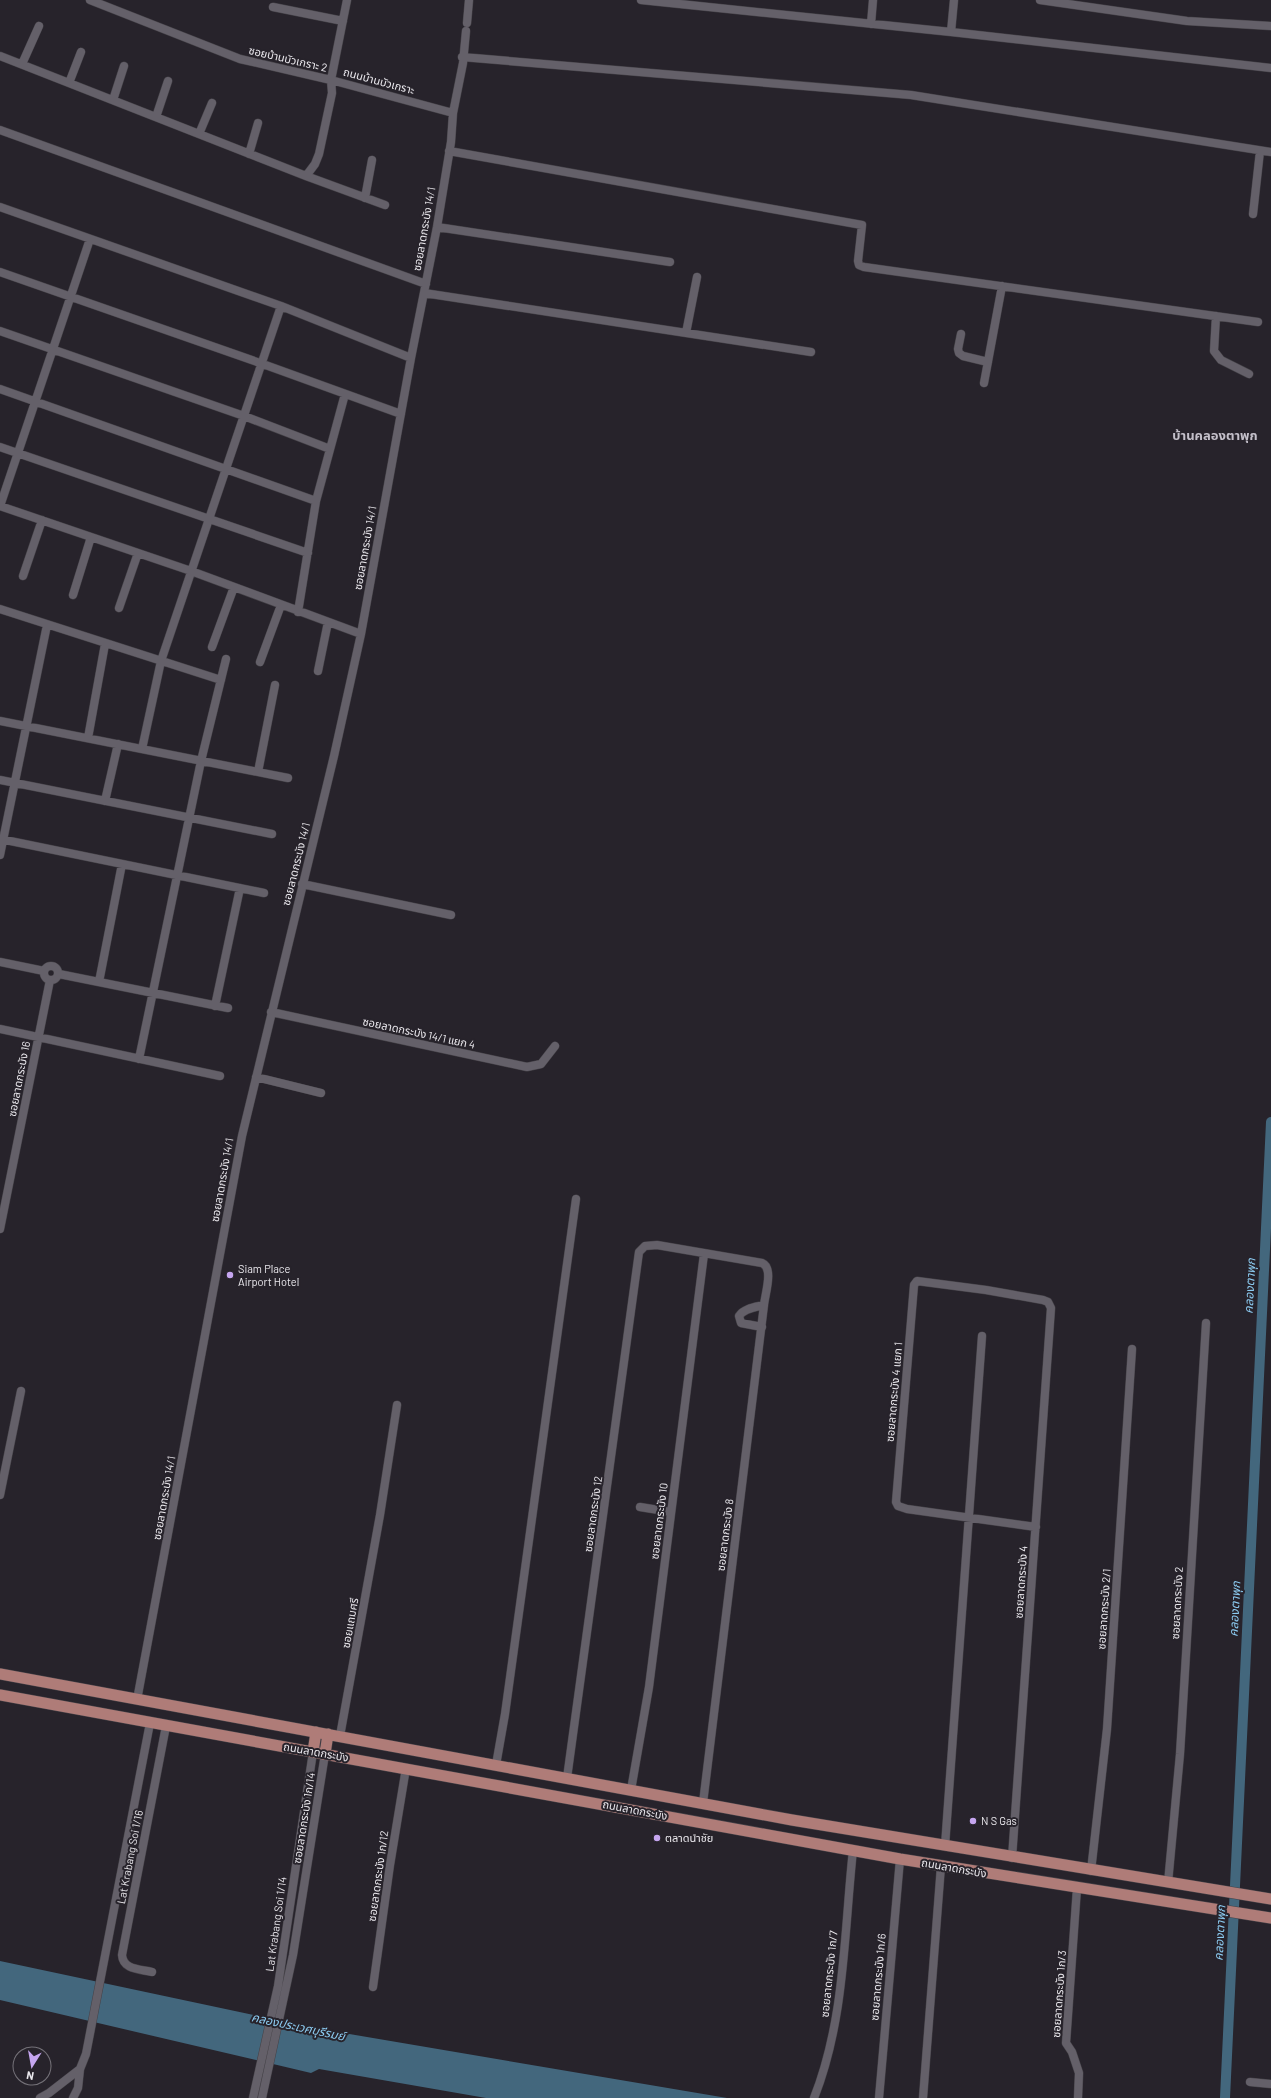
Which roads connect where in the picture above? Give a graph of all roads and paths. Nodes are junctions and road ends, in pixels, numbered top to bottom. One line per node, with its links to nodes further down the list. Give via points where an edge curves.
1 (90, 0): 20 (street, ซอยบ้านบัวเกราะ 2, via 240,59)
2 (347, 0): 9 (street, ถนนบ้านบัวเกราะ)
3 (469, 0): 16 (street, ซอยลาดกระบัง 14/1)
4 (641, 0): 10 (street)
5 (873, 0): 10 (street)
6 (954, 0): 13 (street)
7 (1040, 0): 12 (street, via 1187,21)
8 (273, 7): 9 (street)
9 (343, 21): 20 (street, ถนนบ้านบัวเกราะ)
10 (871, 24): 13 (street)
11 (39, 26): 17 (street)
12 (1271, 26)
13 (951, 32): 19 (street)
14 (81, 52): 22 (street)
15 (0, 56): 17 (street)
16 (462, 57): 25 (street, ซอยลาดกระบัง 14/1); 31 (street, via 911,95)
17 (22, 64): 22 (street)
18 (124, 66): 23 (street)
19 (1271, 68)
20 (331, 80): 25 (street, ถนนบ้านบัวเกราะ); 35 (street, via 332,93 319,154)
21 (168, 81): 26 (street)
22 (69, 83): 23 (street)
23 (113, 100): 26 (street)
24 (212, 104): 29 (street)
25 (453, 113): 30 (street, ซอยลาดกระบัง 14/1)
26 (156, 117): 29 (street)
27 (258, 123): 33 (street)
28 (0, 130): 45 (street)
29 (199, 134): 33 (street)
30 (449, 151): 40 (street, ซอยลาดกระบัง 14/1); 46 (street, via 862,225 859,265)
31 (1260, 151): 32 (street); 39 (street)
32 (1271, 152)
33 (249, 154): 35 (street)
34 (372, 160): 36 (street)
35 (306, 176): 36 (street)
36 (365, 198): 37 (street)
37 (385, 205)
38 (0, 207): 41 (street)
39 (1253, 214)
40 (437, 227): 42 (street); 45 (street, ซอยลาดกระบัง 14/1)
41 (90, 239): 48 (street); 49 (street)
42 (670, 262)
43 (0, 272): 48 (street)
44 (697, 277): 53 (street)
45 (426, 284): 47 (street, ซอยลาดกระบัง 14/1)
46 (1002, 286): 50 (street); 58 (street)
47 (424, 293): 53 (street); 57 (street, ซอยลาดกระบัง 14/1)
48 (70, 297): 55 (street); 59 (street)
49 (280, 306): 57 (street); 59 (street)
50 (1216, 316): 51 (street); 60 (street, via 1214,350 1221,360)
51 (1258, 322)
52 (0, 331): 55 (street)
53 (686, 333): 56 (street)
54 (961, 334): 58 (street, via 959,354)
55 (52, 350): 64 (street); 66 (street)
56 (811, 352)
57 (411, 358): 65 (street, ซอยลาดกระบัง 14/1)
58 (988, 362): 61 (street)
59 (260, 363): 63 (street); 66 (street)
60 (1249, 374)
61 (984, 384)
62 (0, 389): 64 (street)
63 (345, 394): 65 (street); 68 (street)
64 (35, 401): 69 (street); 70 (street)
65 (401, 414): 87 (street, ซอยลาดกระบัง 14/1)
66 (244, 416): 68 (street); 70 (street)
67 (0, 447): 69 (street)
68 (330, 449): 71 (street)
69 (18, 453): 72 (street); 73 (street, via 0,506)
70 (226, 468): 71 (street); 72 (street)
71 (316, 501): 76 (street)
72 (208, 518): 76 (street); 77 (street)
73 (42, 520): 74 (street); 78 (street)
74 (91, 537): 75 (street); 80 (street)
75 (138, 553): 77 (street); 82 (street)
76 (308, 553): 84 (street)
77 (190, 571): 79 (street); 91 (street)
78 (23, 576)
79 (234, 587): 81 (street); 89 (street)
80 (73, 595)
81 (281, 605): 84 (street); 92 (street)
82 (118, 608)
83 (0, 609): 86 (street)
84 (298, 612): 85 (street)
85 (328, 622): 87 (street); 93 (street)
86 (47, 625): 88 (street); 97 (street)
87 (361, 634): 113 (street, ซอยลาดกระบัง 14/1)
88 (105, 644): 91 (street); 98 (street)
89 (212, 647)
90 (226, 659): 94 (street)
91 (161, 661): 94 (street); 100 (street)
92 (260, 662)
93 (318, 671)
94 (221, 680): 101 (street)
95 (275, 685): 102 (street)
96 (0, 721): 97 (street)
97 (26, 726): 98 (street); 105 (street)
98 (88, 738): 99 (street)
99 (118, 744): 100 (street); 106 (street)
100 (142, 749): 101 (street)
101 (201, 761): 102 (street); 107 (street)
102 (258, 772): 103 (street)
103 (288, 778)
104 (0, 780): 105 (street)
105 (15, 783): 106 (street); 109 (street)
106 (106, 801): 107 (street)
107 (189, 818): 108 (street); 112 (street)
108 (272, 834)
109 (2, 840): 110 (street); 111 (street)
110 (0, 855)
111 (122, 864): 112 (street); 121 (street)
112 (177, 875): 114 (street); 122 (street)
113 (302, 884): 116 (street); 125 (street, ซอยลาดกระบัง 14/1)
114 (240, 888): 115 (street); 123 (street)
115 (264, 893)
116 (451, 915)
117 (0, 962): 118 (street)
118 (44, 971): 119 (street, via 53,965); 120 (street, via 44,975)
119 (59, 974): 120 (street, via 57,978); 121 (street)
120 (50, 980): 127 (street, ซอยลาดกระบัง 16)
121 (99, 982): 122 (street)
122 (153, 993): 123 (street); 129 (street)
123 (215, 1006): 124 (street)
124 (228, 1008)
125 (271, 1012): 128 (street, ซอยลาดกระบัง 14/1 แยก 4, via 527,1067 541,1064); 131 (street, ซอยลาดกระบัง 14/1)
126 (0, 1029): 127 (street)
127 (39, 1037): 129 (street); 134 (street, ซอยลาดกระบัง 16)
128 (555, 1046)
129 (139, 1059): 130 (street)
130 (220, 1076)
131 (256, 1076): 132 (street); 151 (street, ซอยลาดกระบัง 14/1, via 242,1136)
132 (321, 1093)
133 (576, 1199): 159 (street)
134 (0, 1229)
135 (704, 1254): 136 (street, ซอยลาดกระบัง 8, via 765,1264 768,1270); 146 (street, ซอยลาดกระบัง 10); 161 (street, ซอยลาดกระบัง 12, via 648,1245 639,1252)
136 (764, 1305): 139 (street, ซอยลาดกระบัง 8); 139 (street, via 741,1312 739,1316 741,1323)
137 (1051, 1308): 147 (street, ซอยลาดกระบัง 4 แยก 1, via 1048,1302 1043,1300 986,1290 921,1281 914,1285 896,1502 898,1506 907,1509); 148 (street, ซอยลาดกระบัง 4)
138 (1206, 1323): 172 (street, ซอยลาดกระบัง 2, via 1180,1754)
139 (762, 1327): 163 (street, ซอยลาดกระบัง 8)
140 (982, 1336): 147 (street)
141 (1132, 1349): 171 (street, ซอยลาดกระบัง 2/1, via 1107,1729)
142 (21, 1391): 144 (street)
143 (396, 1405): 156 (street, ซอยแถมศรี, via 380,1515)
144 (0, 1495)
145 (640, 1507): 146 (street)
146 (671, 1512): 162 (street, ซอยลาดกระบัง 10, via 649,1687)
147 (970, 1518): 148 (street, ซอยลาดกระบัง 4 แยก 1); 164 (street)
148 (1036, 1527): 167 (street, ซอยลาดกระบัง 4)
149 (0, 1674): 151 (main road, ถนนลาดกระบัง)
150 (0, 1695): 152 (main road, ถนนลาดกระบัง)
151 (137, 1700): 154 (main road, ถนนลาดกระบัง)
152 (150, 1723): 153 (main road, ถนนลาดกระบัง); 180 (street, via 86,2054)
153 (166, 1726): 157 (main road, ถนนลาดกระบัง); 178 (street, Lat Krabang Soi 1/16, via 122,1955 126,1966)
154 (316, 1732): 155 (main road, ถนนลาดกระบัง); 157 (main road)
155 (328, 1734): 156 (main road, ถนนลาดกระบัง); 158 (main road)
156 (340, 1736): 159 (main road, ถนนลาดกระบัง)
157 (313, 1752): 158 (main road, ถนนลาดกระบัง); 166 (street, Lat Krabang Soi 1/14)
158 (325, 1754): 160 (main road, ถนนลาดกระบัง); 168 (street, ซอยลาดกระบัง 1ก/14)
159 (496, 1765): 161 (main road, ถนนลาดกระบัง)
160 (406, 1768): 165 (main road, ถนนลาดกระบัง); 179 (street, ซอยลาดกระบัง 1ก/12)
161 (567, 1778): 162 (main road, ถนนลาดกระบัง)
162 (631, 1790): 163 (main road, ถนนลาดกระบัง)
163 (703, 1803): 164 (main road, ถนนลาดกระบัง)
164 (945, 1846): 167 (main road, ถนนลาดกระบัง)
165 (853, 1850): 169 (main road, ถนนลาดกระบัง); 187 (street, ซอยลาดกระบัง 1ก/7, via 837,2016 821,2081)
166 (297, 1857): 168 (street); 176 (street, Lat Krabang Soi 1/14)
167 (1012, 1858): 171 (main road, ถนนลาดกระบัง)
168 (309, 1859): 177 (street, ซอยลาดกระบัง 1ก/14)
169 (900, 1859): 170 (main road, ถนนลาดกระบัง); 188 (street, ซอยลาดกระบัง 1ก/6)
170 (941, 1866): 173 (main road, ถนนลาดกระบัง); 189 (street)
171 (1091, 1871): 172 (main road, ถนนลาดกระบัง)
172 (1168, 1883): 174 (main road, ถนนลาดกระบัง)
173 (1077, 1888): 175 (main road, ถนนลาดกระบัง); 190 (street, ซอยลาดกระบัง 1ก/3, via 1066,2043 1074,2056 1079,2073)
174 (1270, 1899)
175 (1271, 1918)
176 (283, 1953): 177 (street); 183 (street, Lat Krabang Soi 1/14)
177 (293, 1955): 184 (street, ซอยลาดกระบัง 1ก/14)
178 (152, 1972)
179 (373, 1986)
180 (80, 2069): 185 (street); 186 (street, via 78,2088)
181 (1250, 2082): 182 (street)
182 (1271, 2084)
183 (254, 2094)
184 (263, 2095)
185 (40, 2098)
186 (73, 2098)
187 (814, 2098)
188 (879, 2098)
189 (923, 2098)
190 (1078, 2098)

